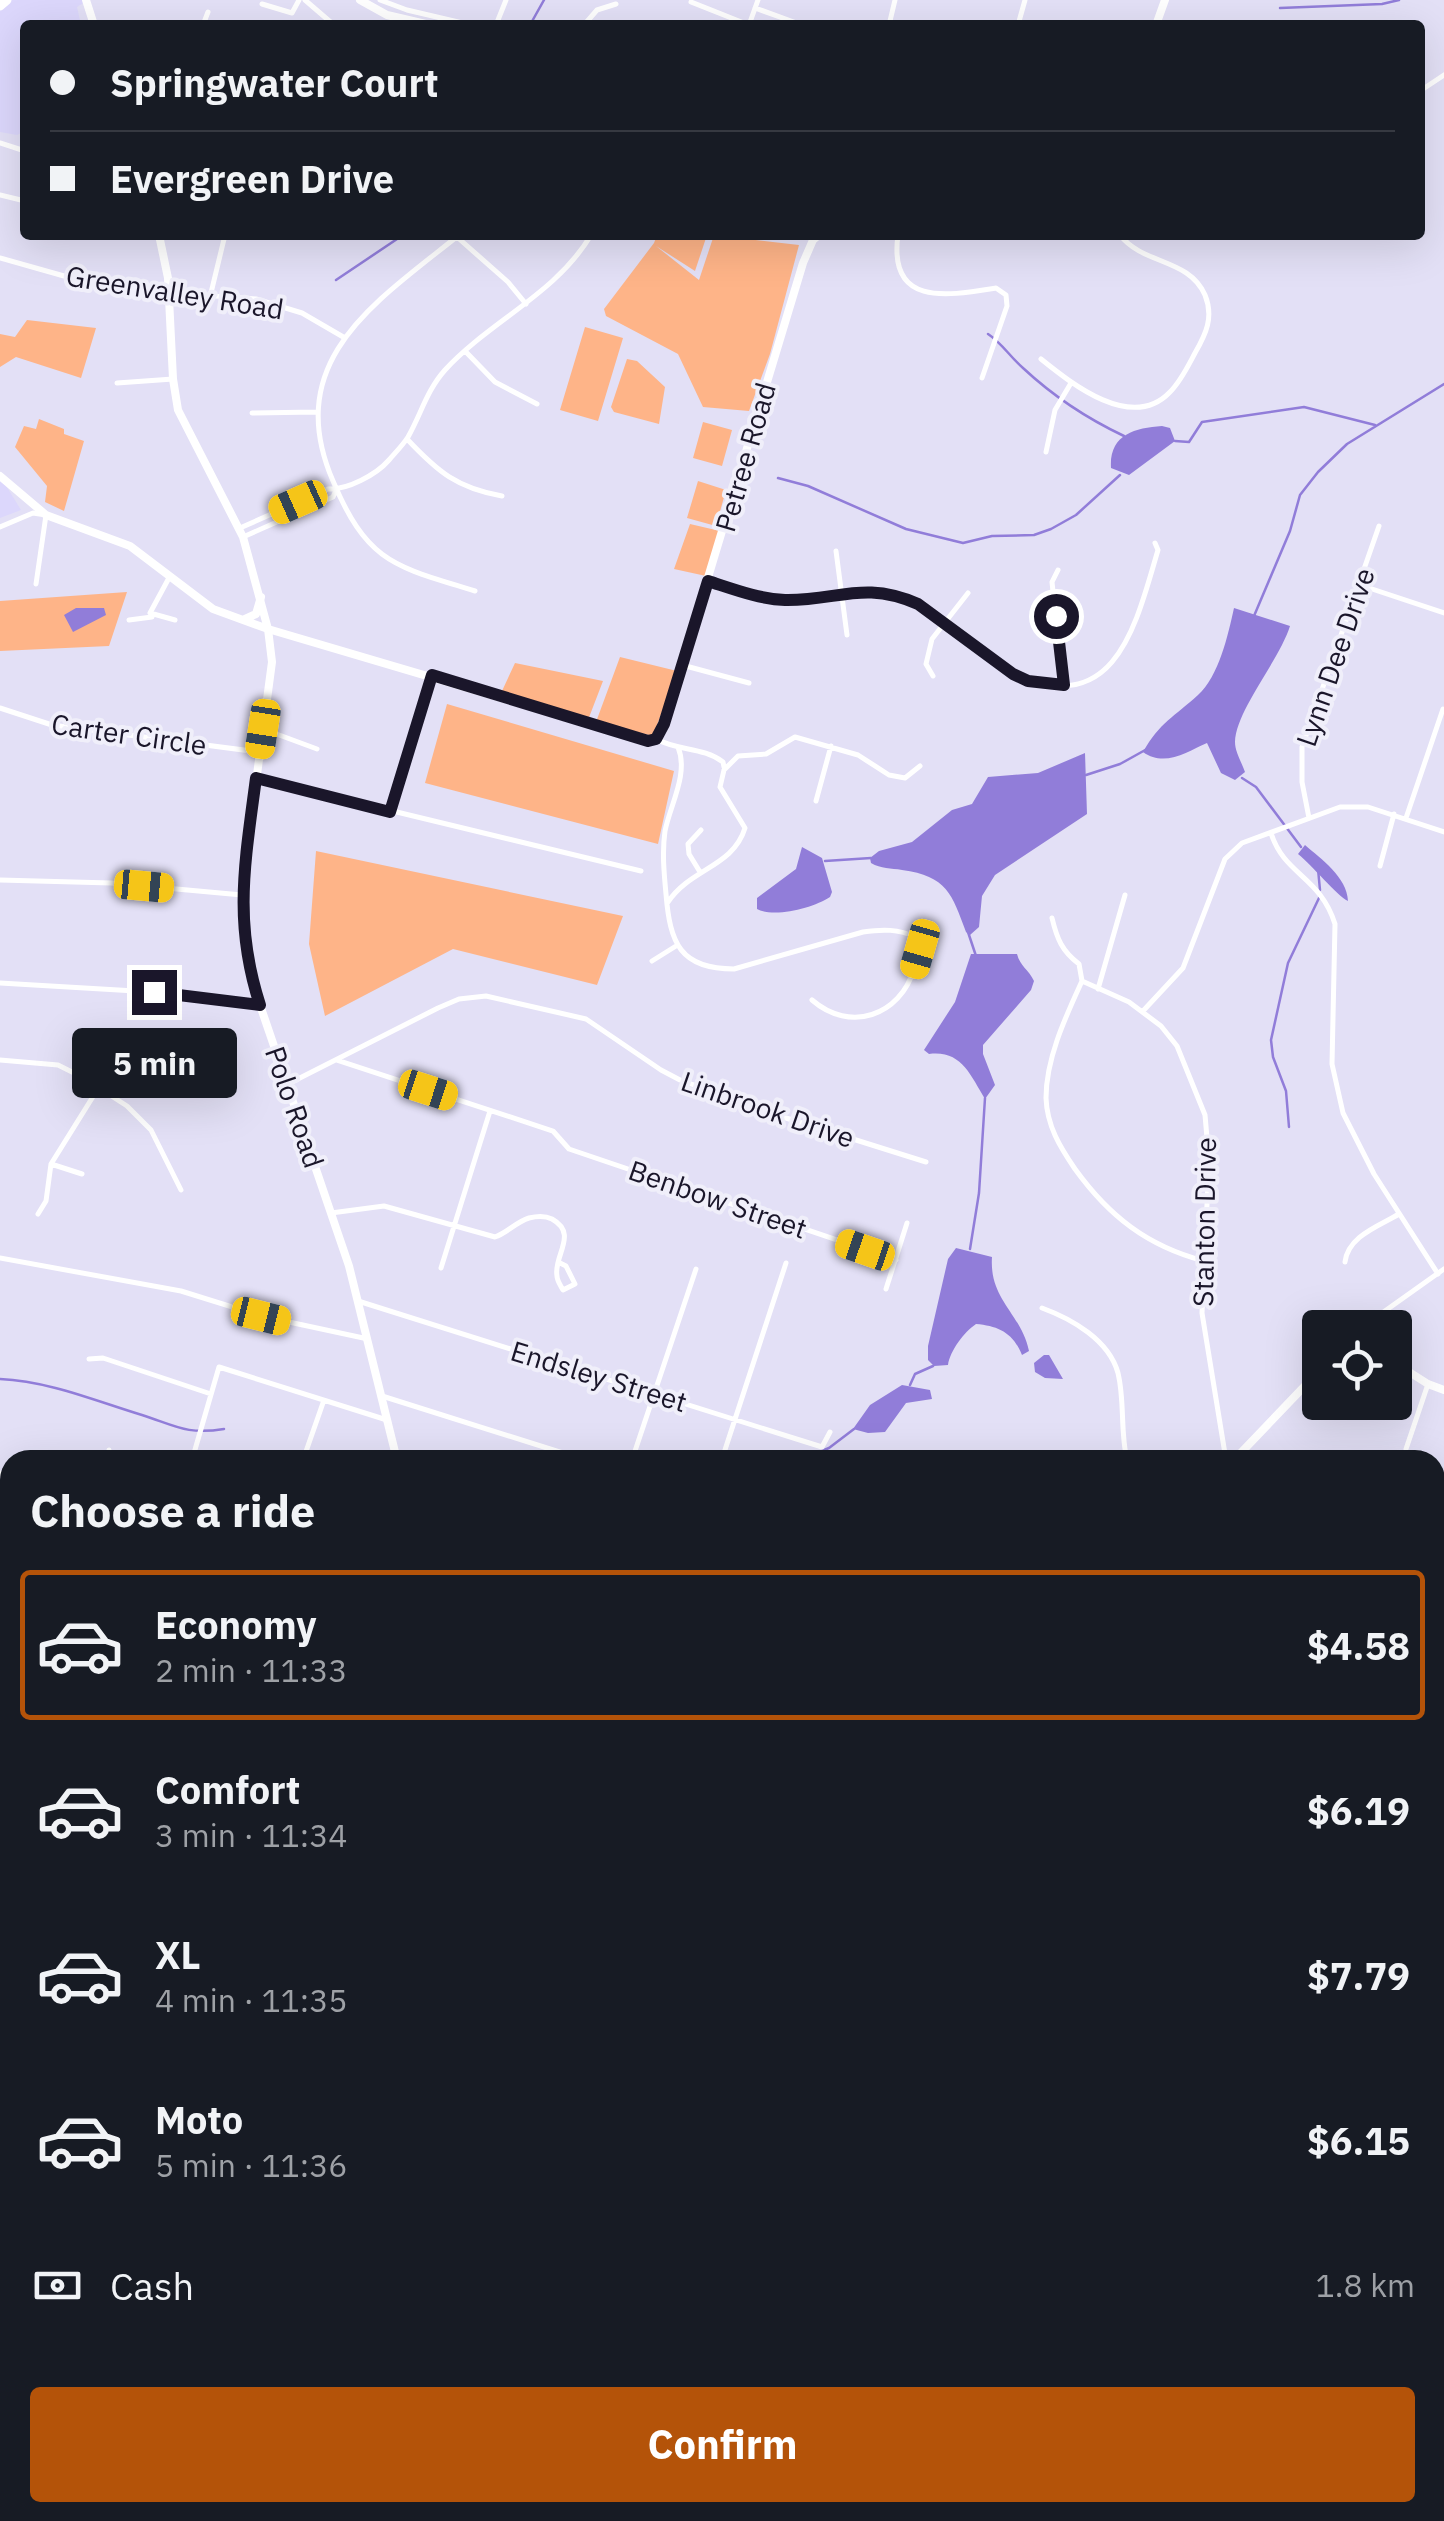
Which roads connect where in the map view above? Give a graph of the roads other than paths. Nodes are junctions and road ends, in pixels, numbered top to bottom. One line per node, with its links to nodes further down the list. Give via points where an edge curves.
1 (7, 0): 9 (main road)
2 (302, 0): 7 (street, via 292,13); 14 (street)
3 (360, 0): 15 (street)
4 (380, 0): 12 (street)
5 (758, 0): 10 (street)
6 (691, 2): 19 (street)
7 (262, 4)
8 (616, 4): 18 (street)
9 (0, 6)
10 (756, 8): 20 (street); 21 (street)
11 (208, 12): 13 (street)
12 (430, 14): 16 (street); 17 (street)
13 (205, 20)
14 (328, 20)
15 (408, 20)
16 (431, 20)
17 (452, 20)
18 (588, 20)
19 (736, 20)
20 (751, 20)
21 (788, 20)
22 (161, 240): 31 (street, Polo Road)
23 (224, 240): 32 (street)
24 (453, 240): 34 (street)
25 (462, 240): 33 (street)
26 (587, 240): 33 (street)
27 (811, 240): 57 (street, Petree Road)
28 (898, 240): 37 (street, via 897,265 915,288 969,294 996,288 1006,295)
29 (1125, 240): 40 (street, via 1138,253 1194,278 1208,303 1208,331 1171,392 1154,402 1118,404)
30 (0, 258): 31 (street, Greenvalley Road)
31 (168, 294): 32 (street, Greenvalley Road); 38 (street, Polo Road)
32 (210, 297): 34 (street, Greenvalley Road, via 278,304)
33 (526, 304): 35 (street)
34 (345, 338): 42 (street, via 327,369)
35 (466, 352): 41 (street, via 496,382); 44 (street, via 425,398)
36 (1041, 359): 40 (street)
37 (982, 378)
38 (173, 379): 39 (street); 52 (street, Polo Road, via 184,428)
39 (117, 383)
40 (1071, 384): 45 (street, via 1055,410)
41 (537, 404)
42 (316, 412): 43 (street); 47 (street, via 322,456)
43 (252, 413)
44 (407, 439): 47 (street, via 383,467); 48 (street, via 456,483)
45 (1046, 452)
46 (0, 476): 49 (street)
47 (336, 490): 52 (street); 60 (street, via 356,529 379,554)
48 (502, 496)
49 (46, 515): 51 (street); 56 (street, via 130,546); 58 (street)
50 (1379, 526): 59 (street, Lynn Dee Drive)
51 (0, 527)
52 (241, 532): 63 (street, Polo Road)
53 (1156, 544): 76 (street, via 1128,643 1095,675)
54 (836, 551): 61 (street)
55 (1058, 570): 76 (street, via 1052,582)
56 (170, 576): 65 (street, via 151,608); 68 (street)
57 (708, 581): 61 (street, via 785,600); 72 (street, Petree Road)
58 (36, 584)
59 (1360, 585): 64 (street); 91 (street, Lynn Dee Drive, via 1302,747)
60 (475, 591)
61 (842, 593): 69 (street, via 904,598); 71 (street)
62 (968, 593): 69 (street)
63 (261, 598): 68 (street, via 256,614); 70 (street, Polo Road)
64 (1444, 613)
65 (154, 617): 66 (street); 67 (street)
66 (129, 620)
67 (175, 620)
68 (240, 620): 70 (street)
69 (944, 624): 74 (street, via 928,652); 76 (street, via 1013,674)
70 (268, 629): 73 (street); 79 (street, Polo Road, via 272,662)
71 (847, 636)
72 (682, 665): 75 (street); 80 (street, Petree Road)
73 (432, 675): 80 (street, via 631,738); 89 (street)
74 (933, 676)
75 (749, 682)
76 (1064, 685)
77 (0, 708): 84 (street, Carter Circle, via 52,726)
78 (1443, 709): 92 (street)
79 (263, 729): 83 (street); 84 (street, Polo Road)
80 (656, 739): 82 (street)
81 (831, 746): 85 (street, via 889,776 905,778); 86 (street, via 795,737 766,754 738,756); 88 (street)
82 (678, 748): 86 (street, via 715,755); 102 (street, via 683,763 663,852)
83 (316, 749)
84 (259, 752): 87 (street, Polo Road)
85 (920, 766)
86 (724, 770): 98 (street, via 720,787 745,828 739,846)
87 (256, 778): 89 (street); 100 (street, Polo Road)
88 (816, 800)
89 (390, 812): 97 (street)
90 (1394, 814): 91 (street, via 1356,805); 92 (street); 96 (street)
91 (1310, 818): 95 (street)
92 (1406, 818): 94 (street)
93 (701, 830): 98 (street, via 688,844)
94 (1444, 832)
95 (1271, 833): 111 (street, via 1230,851 1183,968); 123 (street, via 1277,854 1329,906 1335,924 1336,1088 1352,1135)
96 (1380, 866)
97 (642, 870)
98 (700, 872): 102 (street)
99 (0, 880): 100 (street)
100 (242, 894): 110 (street, Polo Road, via 244,942)
101 (1125, 895): 108 (street)
102 (666, 904): 104 (street)
103 (1052, 918): 106 (street)
104 (676, 946): 105 (street); 109 (street, via 713,969 734,969 882,929 916,937 920,949 910,980 886,1009 849,1018)
105 (652, 961)
106 (1082, 980): 108 (street, Stanton Drive); 128 (street, via 1058,1038 1046,1093 1053,1133 1119,1221)
107 (0, 983): 110 (street)
108 (1098, 989): 111 (street, Stanton Drive)
109 (812, 1000)
110 (260, 1005): 114 (street, Polo Road)
111 (1143, 1011): 128 (street, Stanton Drive, via 1177,1046 1205,1115)
112 (0, 1060): 115 (street, via 58,1065)
113 (336, 1060): 114 (street, Linbrook Drive); 116 (street, Benbow Street); 117 (street, Linbrook Drive, via 438,1008 486,996 586,1019 680,1080)
114 (288, 1084): 121 (street, Polo Road)
115 (99, 1087): 118 (street); 120 (street, via 151,1130)
116 (490, 1110): 125 (street); 127 (street, Benbow Street, via 553,1131 569,1150)
117 (926, 1162)
118 (51, 1164): 119 (street); 122 (street)
119 (82, 1174)
120 (181, 1190)
121 (331, 1212): 125 (street, via 384,1206); 136 (street, Polo Road)
122 (38, 1214)
123 (1400, 1214): 129 (street, via 1355,1240); 134 (street)
124 (908, 1223): 127 (street)
125 (454, 1226): 130 (street, via 497,1237 546,1216 564,1234); 132 (street)
126 (0, 1258): 139 (street, via 181,1291)
127 (896, 1260): 135 (street)
128 (1204, 1261): 160 (street, Stanton Drive, via 1204,1338)
129 (1345, 1262)
130 (560, 1263): 130 (street, via 575,1284 564,1290 556,1275)
131 (786, 1263): 149 (street)
132 (441, 1268)
133 (696, 1269): 145 (street)
134 (1441, 1271): 138 (street)
135 (886, 1290)
136 (358, 1300): 139 (street, Polo Road); 145 (street, Endsley Street)
137 (1042, 1308): 159 (street, via 1095,1338 1118,1370)
138 (1386, 1310)
139 (368, 1339): 147 (street, Polo Road)
140 (88, 1359): 146 (street, via 103,1358)
141 (1412, 1374): 142 (street)
142 (1428, 1384): 144 (street); 152 (street)
143 (1302, 1389): 161 (street)
144 (1444, 1390)
145 (654, 1393): 149 (street, Endsley Street); 157 (street)
146 (212, 1394): 148 (street, via 219,1367); 153 (street)
147 (382, 1396): 150 (street, Polo Road); 156 (street)
148 (324, 1400): 150 (street); 154 (street)
149 (736, 1419): 151 (street, Endsley Street, via 822,1447); 158 (street)
150 (387, 1420): 155 (street, Polo Road)
151 (830, 1432)
152 (1406, 1449)
153 (195, 1450)
154 (306, 1450)
155 (394, 1450)
156 (553, 1450)
157 (635, 1450)
158 (726, 1450)
159 (1124, 1450)
160 (1233, 1450)
161 (1244, 1450)

